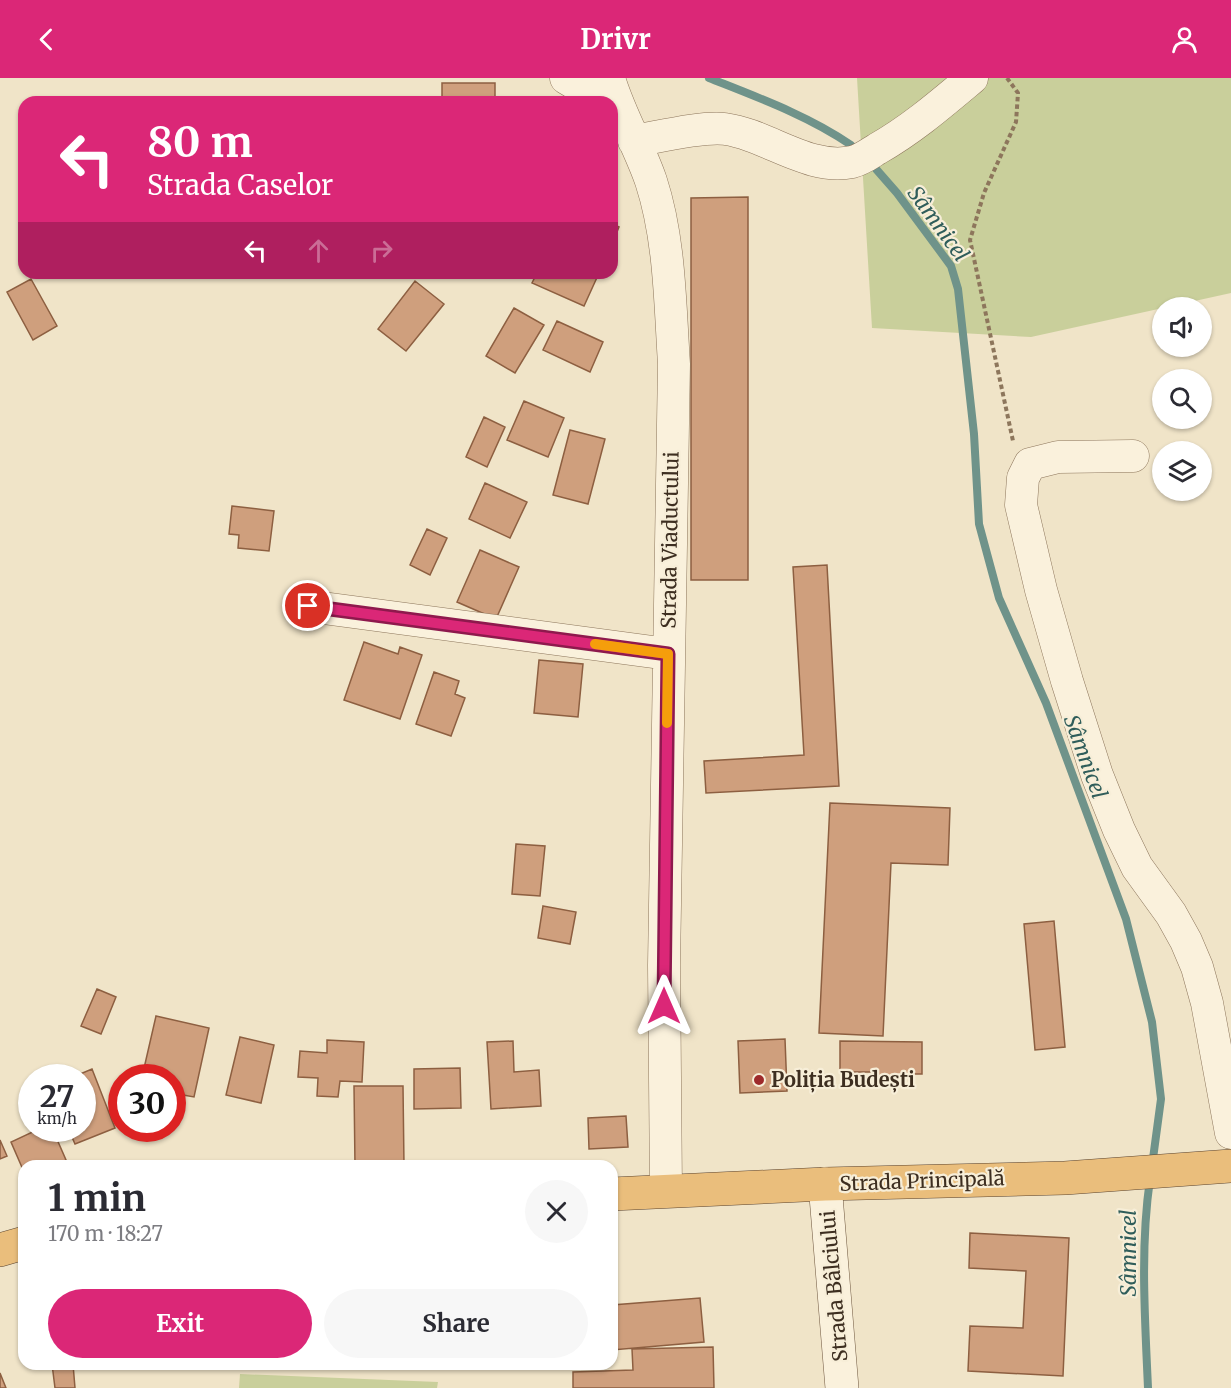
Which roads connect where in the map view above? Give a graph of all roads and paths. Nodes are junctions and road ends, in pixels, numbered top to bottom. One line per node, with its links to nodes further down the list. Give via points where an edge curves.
1 (566, 78): 5 (street)
2 (609, 78): 6 (street, Strada Viaductului)
3 (972, 78): 8 (street, via 910,128 855,162 814,160 724,129)
4 (1007, 78): 9 (path, via 1018,93 1016,122 984,193 970,240)
5 (596, 96)
6 (612, 96)
7 (618, 114): 8 (street, Strada Viaductului)
8 (634, 141): 12 (street, Strada Viaductului, via 662,222 674,364)
9 (1014, 452)
10 (1133, 456): 13 (street, via 1058,457 1030,464 1023,478 1021,505 1041,590 1098,775 1137,867 1171,914 1197,967)
11 (308, 606): 12 (street)
12 (668, 654): 16 (street, Strada Viaductului)
13 (1231, 1133)
14 (1231, 1166): 15 (highway, Strada Principală, via 1065,1178)
15 (825, 1184): 16 (highway, Strada Principală); 20 (main road, Strada Bâlciului)
16 (666, 1191): 17 (highway, Strada Principală)
17 (618, 1194)
18 (18, 1245): 19 (highway)
19 (0, 1250)
20 (842, 1388)

